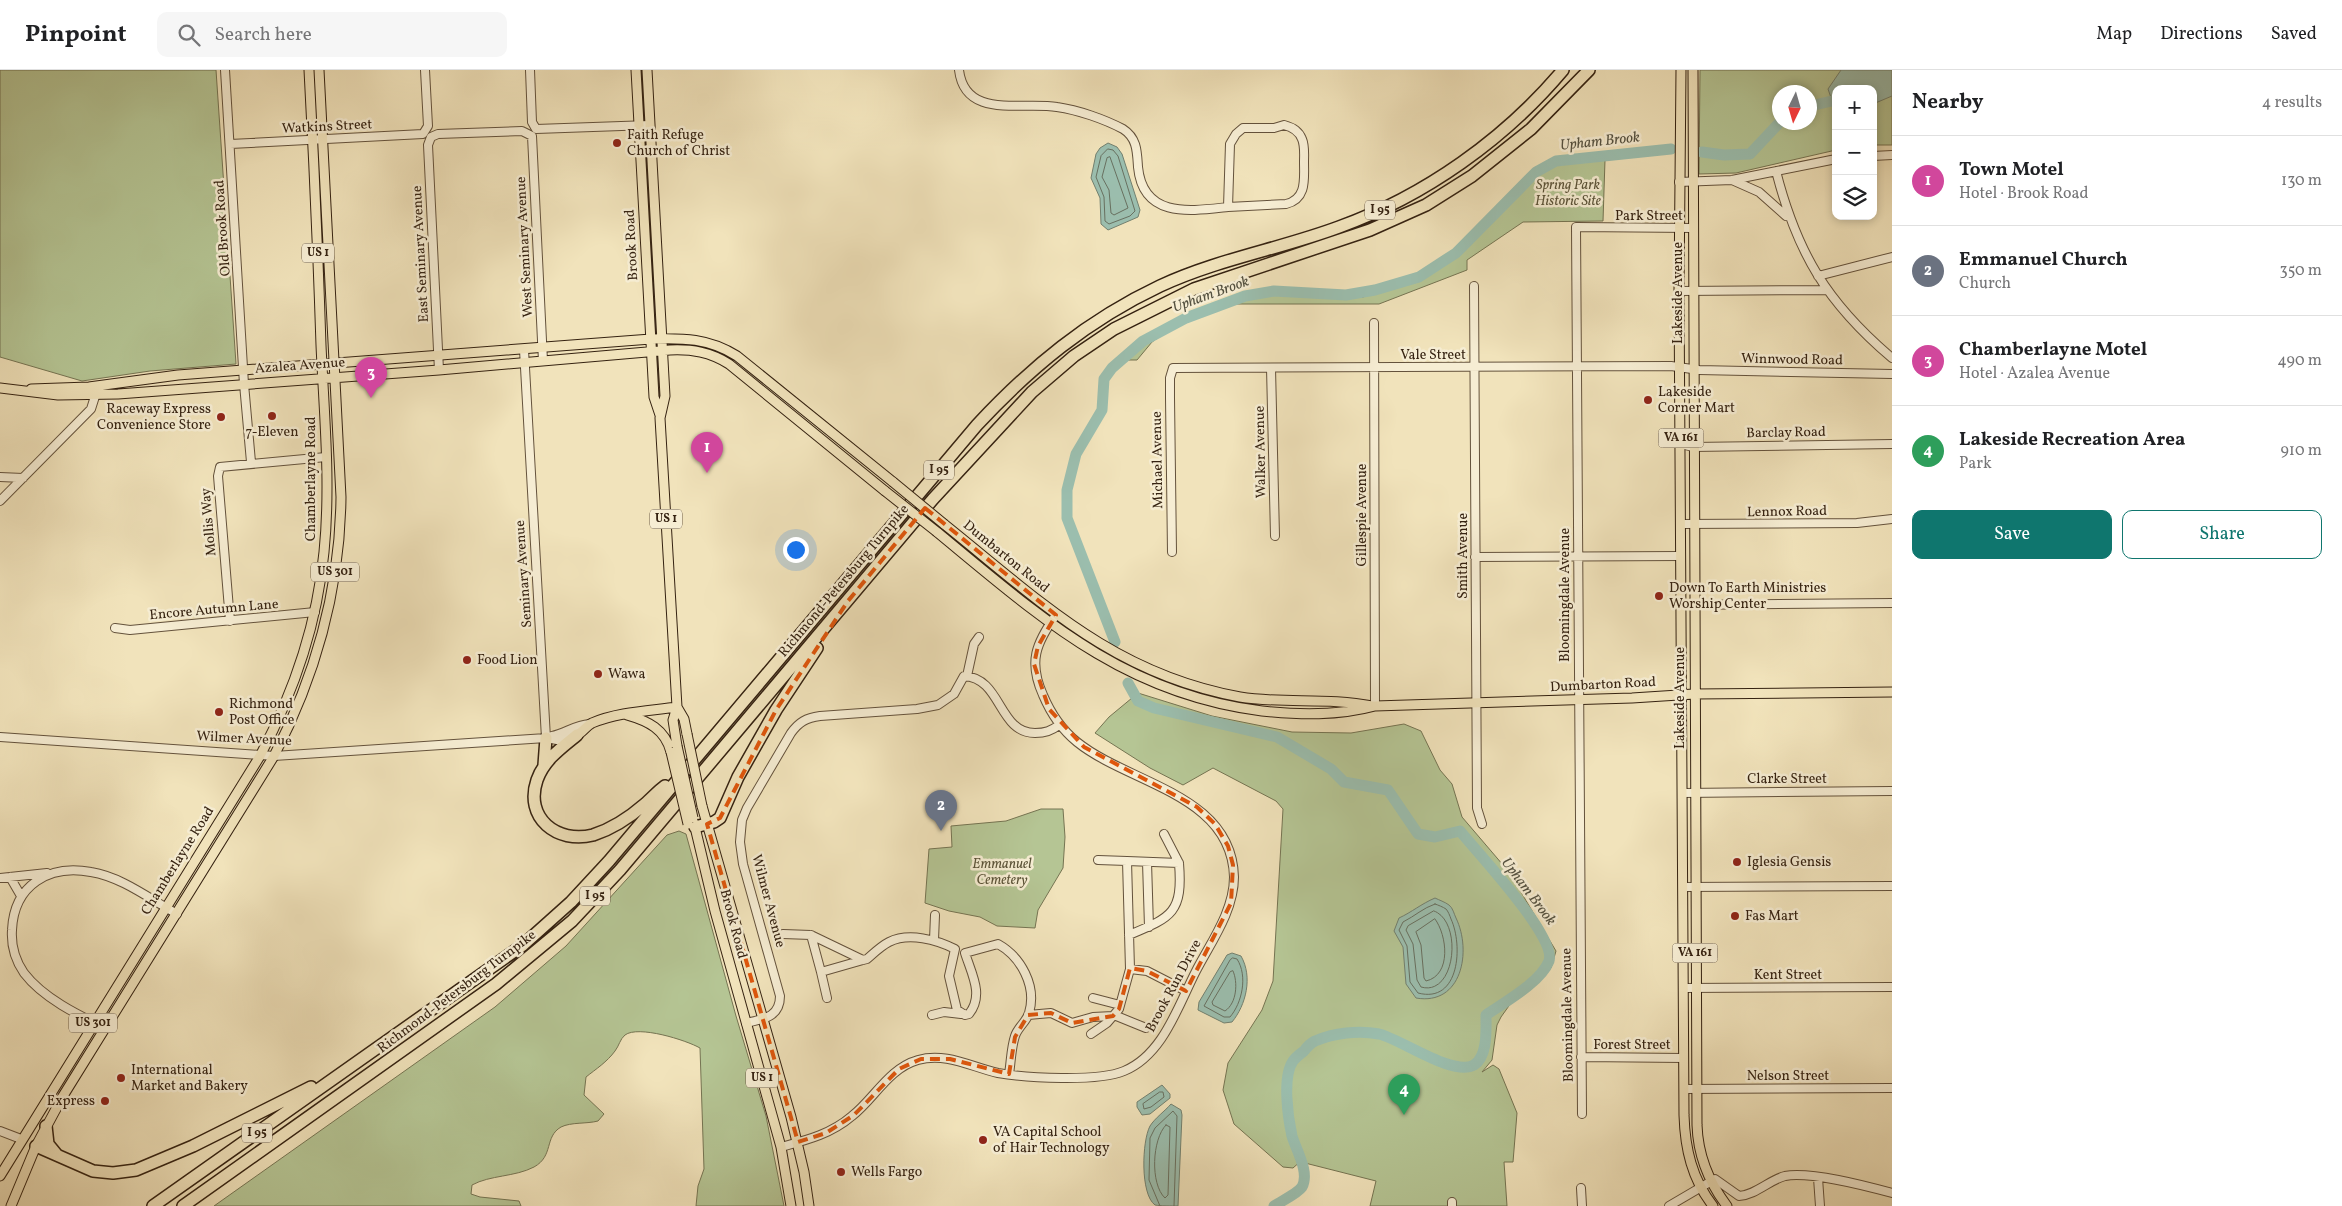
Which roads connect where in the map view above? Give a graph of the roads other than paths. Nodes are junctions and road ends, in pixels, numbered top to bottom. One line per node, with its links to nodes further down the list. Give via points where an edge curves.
1 (225, 70): 18 (street, Old Brook Road)
2 (310, 70): 17 (main road, Chamberlayne Road / US 1)
3 (319, 70): 17 (main road, US 1)
4 (425, 70): 16 (street, East Seminary Avenue)
5 (530, 70): 15 (street, West Seminary Avenue)
6 (636, 70): 14 (main road, Brook Road)
7 (647, 70): 13 (main road, Brook Road)
8 (959, 70): 26 (street, via 964,87 981,102 1055,106 1123,128 1135,143 1143,185 1152,198 1163,205 1184,211)
9 (1563, 70): 110 (highway, Richmond-Petersburg Turnpike / I 95, via 1520,116 1488,143 1392,204 1340,227 1185,275 1097,320 1057,349 977,424)
10 (1589, 70): 82 (highway, Richmond-Petersburg Turnpike / I 95, via 1531,129 1472,176 1426,204 1370,230 1194,289 1114,329 1074,356 1032,392 933,498)
11 (1681, 70): 24 (main road, VA 161)
12 (1693, 70): 25 (main road, VA 161)
13 (650, 125): 14 (street, Watkins Street); 38 (main road, Brook Road)
14 (639, 126): 15 (street, Watkins Street); 39 (main road, Brook Road)
15 (533, 131): 16 (street, Watkins Street); 40 (street, West Seminary Avenue)
16 (428, 135): 17 (street, Watkins Street); 44 (street, East Seminary Avenue)
17 (318, 140): 18 (street, Watkins Street); 48 (main road, US 1); 49 (main road, Chamberlayne Road / US 1)
18 (230, 144): 58 (street, Old Brook Road)
19 (1892, 155): 20 (street)
20 (1877, 156)
21 (1832, 160): 22 (street)
22 (1776, 171): 23 (street); 27 (street)
23 (1732, 180): 25 (street); 27 (street, via 1759,192)
24 (1679, 182): 25 (street); 29 (main road, Lakeside Avenue / VA 161)
25 (1692, 182): 30 (main road, Lakeside Avenue / VA 161)
26 (1228, 207): 26 (street, via 1291,203 1302,191 1302,140 1292,127 1243,128 1233,138 1229,148)
27 (1789, 219): 32 (street)
28 (1576, 227): 29 (street, Park Street); 52 (street, Bloomingdale Avenue)
29 (1679, 228): 30 (street, Park Street); 35 (main road, Lakeside Avenue / VA 161)
30 (1692, 228): 36 (main road, Lakeside Avenue / VA 161)
31 (1892, 257): 32 (street)
32 (1818, 276): 34 (street)
33 (1474, 286): 51 (street, Smith Avenue)
34 (1827, 290): 36 (street); 45 (street, via 1857,326)
35 (1679, 291): 36 (street); 53 (main road, Lakeside Avenue / VA 161)
36 (1692, 291): 56 (main road, Lakeside Avenue / VA 161)
37 (1374, 323): 50 (street, Gillespie Avenue)
38 (662, 339): 39 (main road, Azalea Avenue); 42 (main road, Brook Road / US 1); 87 (main road, Dumbarton Road, bridge, via 700,340 730,351)
39 (651, 340): 40 (main road, Azalea Avenue); 43 (main road, Brook Road)
40 (542, 348): 41 (main road, Azalea Avenue); 46 (street, West Seminary Avenue)
41 (524, 350): 44 (main road, Azalea Avenue); 47 (street)
42 (662, 351): 43 (main road, Azalea Avenue); 65 (main road, Brook Road / US 1, via 665,396); 89 (main road, Dumbarton Road, bridge, via 697,350 719,358)
43 (652, 352): 46 (main road, Azalea Avenue); 65 (main road, Brook Road / US 1, via 654,397)
44 (438, 357): 48 (main road, Azalea Avenue); 57 (street, East Seminary Avenue)
45 (1892, 358)
46 (543, 361): 47 (main road, Azalea Avenue)
47 (525, 362): 57 (main road, Azalea Avenue); 105 (street, Seminary Avenue)
48 (333, 364): 49 (main road, Azalea Avenue); 61 (main road, US 301)
49 (322, 365): 58 (main road, Azalea Avenue); 60 (main road, Chamberlayne Road / US 1)
50 (1374, 367): 51 (street, Vale Street); 55 (street, Vale Street); 99 (street, Gillespie Avenue)
51 (1474, 367): 52 (street, Vale Street); 80 (street, Smith Avenue)
52 (1577, 367): 53 (street, Vale Street); 81 (street, Bloomingdale Avenue)
53 (1680, 367): 56 (street, Vale Street); 66 (main road, Lakeside Avenue / VA 161)
54 (1173, 368): 55 (street, Vale Street); 78 (street, Michael Avenue, via 1170,378)
55 (1271, 368): 77 (street, Walker Avenue)
56 (1692, 369): 59 (street, Winnwood Road); 68 (main road, Lakeside Avenue / VA 161)
57 (439, 370): 61 (main road, Azalea Avenue)
58 (244, 371): 62 (street, Old Brook Road); 64 (main road, Azalea Avenue, via 155,377)
59 (1892, 374)
60 (323, 378): 61 (main road, Azalea Avenue); 62 (main road, Azalea Avenue); 69 (main road, Chamberlayne Road / US 301)
61 (334, 378): 108 (main road, Chamberlayne Road / US 301, via 341,497 333,588 322,641 309,680)
62 (244, 384): 64 (main road, Azalea Avenue); 70 (street, Old Brook Road)
63 (0, 388): 64 (main road, Azalea Avenue, via 43,394)
64 (98, 390): 72 (street, via 91,409)
65 (660, 418): 98 (main road, Brook Road / US 1)
66 (1681, 444): 68 (street, Barclay Road); 75 (main road, Lakeside Avenue / VA 161)
67 (1892, 444): 68 (street, Barclay Road)
68 (1693, 447): 76 (main road, Lakeside Avenue / VA 161)
69 (326, 457): 70 (street, Mollis Way); 86 (main road, Chamberlayne Road / US 301, via 326,529)
70 (251, 462): 88 (street, Mollis Way, via 222,466 218,471)
71 (0, 477): 72 (street)
72 (22, 478): 73 (street)
73 (0, 501)
74 (1892, 519): 76 (street, Lennox Road, via 1857,523)
75 (1681, 524): 76 (street, Lennox Road); 79 (main road, Lakeside Avenue / VA 161)
76 (1693, 524): 85 (main road, Lakeside Avenue / VA 161)
77 (1275, 536)
78 (1172, 552)
79 (1681, 556): 81 (street); 84 (main road, Lakeside Avenue / VA 161)
80 (1475, 557): 81 (street); 97 (street, Smith Avenue)
81 (1578, 557): 96 (street, Bloomingdale Avenue)
82 (848, 601): 115 (highway, via 776,710 738,777 720,818); 182 (highway, Richmond-Petersburg Turnpike / I 95, via 620,870 572,921 496,984)
83 (1892, 603): 85 (street)
84 (1681, 605): 85 (street); 94 (main road, Lakeside Avenue / VA 161)
85 (1694, 605): 95 (main road, Lakeside Avenue / VA 161)
86 (315, 612): 88 (street, Encore Autumn Lane); 107 (main road, Chamberlayne Road / US 301, via 292,688)
87 (1056, 615): 89 (street); 99 (main road, Dumbarton Road, via 1134,663 1195,686 1273,701 1350,702)
88 (230, 621): 90 (street, Encore Autumn Lane, via 130,630)
89 (1050, 624): 99 (main road, Dumbarton Road, via 1097,656 1160,686 1202,700 1291,713 1351,713); 102 (street, via 1036,652 1034,670 1046,704)
90 (114, 628)
91 (979, 637): 92 (street, Wilmer Avenue, via 974,644)
92 (967, 676): 102 (street, via 980,681 995,695 1010,724 1023,732 1046,733); 153 (street, Wilmer Avenue, via 954,694 938,705 809,717 799,722 791,733 747,808 741,828 743,864 780,996 774,1015)
93 (1892, 692): 95 (main road, Dumbarton Road)
94 (1682, 694): 95 (main road, Dumbarton Road); 96 (main road, Dumbarton Road); 112 (main road, Lakeside Avenue / VA 161)
95 (1694, 694): 113 (main road, Lakeside Avenue / VA 161)
96 (1578, 700): 97 (main road, Dumbarton Road); 159 (street, Bloomingdale Avenue)
97 (1477, 703): 99 (main road, Dumbarton Road); 116 (street, Smith Avenue, via 1477,808)
98 (677, 706): 100 (main road, Wilmer Avenue); 106 (main road, Brook Road / US 1, via 673,720); 115 (main road, Brook Road / US 1, bridge, via 684,719)
99 (1375, 706)
100 (624, 714): 101 (main road, Wilmer Avenue); 106 (main road, via 646,721 665,736)
101 (588, 724): 103 (main road, Wilmer Avenue, via 583,732); 105 (street, Wilmer Avenue)
102 (1059, 725): 145 (street, Brook Run Drive, via 1084,747 1197,808 1215,824 1228,846 1234,878 1230,903)
103 (576, 735): 105 (street, Wilmer Avenue, via 557,740); 109 (highway)
104 (0, 737): 107 (street, Wilmer Avenue)
105 (546, 738): 108 (street, Wilmer Avenue); 109 (highway)
106 (674, 749): 114 (main road, Brook Road / US 1, bridge)
107 (260, 756): 108 (street, Wilmer Avenue); 129 (main road, Chamberlayne Road / US 301)
108 (274, 756): 130 (main road, Chamberlayne Road / US 301)
109 (544, 765): 110 (highway, via 534,795 536,812 550,830 573,837 594,834 618,824 662,788)
110 (680, 778): 161 (highway, Richmond-Petersburg Turnpike / I 95, via 599,873 540,931)
111 (1892, 791): 113 (street, Clarke Street)
112 (1682, 793): 113 (street, Clarke Street); 126 (main road, Lakeside Avenue / VA 161)
113 (1695, 793): 127 (main road, Lakeside Avenue / VA 161)
114 (692, 823): 115 (highway); 155 (main road, Brook Road / US 1)
115 (708, 824): 153 (main road, Brook Road / US 1)
116 (1482, 824)
117 (1164, 834): 121 (street)
118 (1098, 860): 119 (street)
119 (1128, 861): 120 (street); 135 (street)
120 (1147, 862): 121 (street); 132 (street)
121 (1179, 863): 132 (street, via 1179,895 1163,921)
122 (52, 872): 123 (street); 128 (street); 129 (street, via 80,870 102,874)
123 (10, 877): 124 (street); 128 (street)
124 (0, 878)
125 (1892, 886): 127 (street)
126 (1683, 887): 127 (street); 143 (main road, Lakeside Avenue / VA 161)
127 (1695, 887): 144 (main road, Lakeside Avenue / VA 161)
128 (21, 896): 154 (street, via 13,915 12,933 16,958 21,967 46,994)
129 (166, 908): 130 (street); 154 (main road, Chamberlayne Road / US 301)
130 (177, 914): 156 (main road, Chamberlayne Road / US 301)
131 (934, 915): 136 (street)
132 (1149, 927): 135 (street)
133 (783, 934): 134 (street)
134 (811, 935): 139 (street); 141 (street)
135 (1129, 935): 140 (street)
136 (934, 940): 137 (street); 139 (street, via 900,938)
137 (955, 949): 138 (street); 149 (street, via 949,976 957,1010)
138 (966, 953): 149 (street, via 978,997 969,1014); 152 (street, via 998,944 1008,950 1029,977)
139 (863, 960): 141 (street)
140 (1130, 969): 145 (street, via 1147,971); 148 (street)
141 (821, 972): 146 (street)
142 (1892, 987): 144 (street, Kent Street)
143 (1683, 988): 144 (street, Kent Street); 160 (main road, Lakeside Avenue / VA 161)
144 (1696, 988): 165 (main road, Lakeside Avenue / VA 161)
145 (1186, 991): 162 (street, Brook Run Drive, via 1157,1045 1126,1070 1093,1078)
146 (827, 998)
147 (1093, 998): 148 (street)
148 (1120, 1005): 151 (street)
149 (961, 1014): 150 (street)
150 (932, 1015)
151 (1113, 1015): 152 (street, via 1072,1023 1051,1014); 157 (street); 158 (street)
152 (1028, 1016): 162 (street, via 1015,1037)
153 (763, 1019): 155 (street, Wilmer Avenue); 170 (main road, Brook Road / US 1)
154 (94, 1023): 156 (street); 169 (main road, Chamberlayne Road / US 301)
155 (746, 1024): 172 (main road, Brook Road / US 1)
156 (106, 1028): 167 (main road, Chamberlayne Road / US 301)
157 (1146, 1028)
158 (1091, 1034)
159 (1581, 1057): 160 (street, Forest Street); 166 (street, Bloomingdale Avenue)
160 (1684, 1058): 164 (main road, Lakeside Avenue / VA 161)
161 (361, 1061): 173 (highway, via 278,1105 136,1170 102,1172); 181 (highway, I 95)
162 (1008, 1074): 170 (street, Brook Run Drive, via 950,1059 914,1061 892,1076 854,1115 826,1133)
163 (1892, 1088): 165 (street, Nelson Street)
164 (1684, 1089): 165 (street, Nelson Street); 178 (main road, Lakeside Avenue / VA 161, via 1686,1148)
165 (1696, 1089): 176 (main road, Lakeside Avenue / VA 161, via 1698,1146)
166 (1582, 1114)
167 (46, 1126): 171 (main road, Chamberlayne Road / US 301); 173 (highway, via 48,1144)
168 (0, 1131): 169 (street)
169 (21, 1139): 171 (main road); 174 (main road, Chamberlayne Road / US 301)
170 (798, 1142): 172 (street); 184 (main road, Brook Road / US 1)
171 (36, 1146): 173 (highway); 180 (main road, Chamberlayne Road / US 301)
172 (781, 1147): 183 (main road, Brook Road / US 1)
173 (60, 1157)
174 (0, 1176)
175 (1818, 1178): 176 (street, via 1785,1176 1739,1196 1718,1180); 179 (street); 189 (street)
176 (1710, 1181): 178 (street); 188 (main road, Lakeside Avenue / VA 161)
177 (1581, 1188): 185 (street)
178 (1701, 1188): 186 (street); 187 (main road, Lakeside Avenue / VA 161)
179 (1892, 1193)
180 (11, 1206)
181 (153, 1206)
182 (183, 1206)
183 (791, 1206)
184 (809, 1206)
185 (1582, 1206)
186 (1669, 1206)
187 (1713, 1206)
188 (1726, 1206)
189 (1820, 1206)

